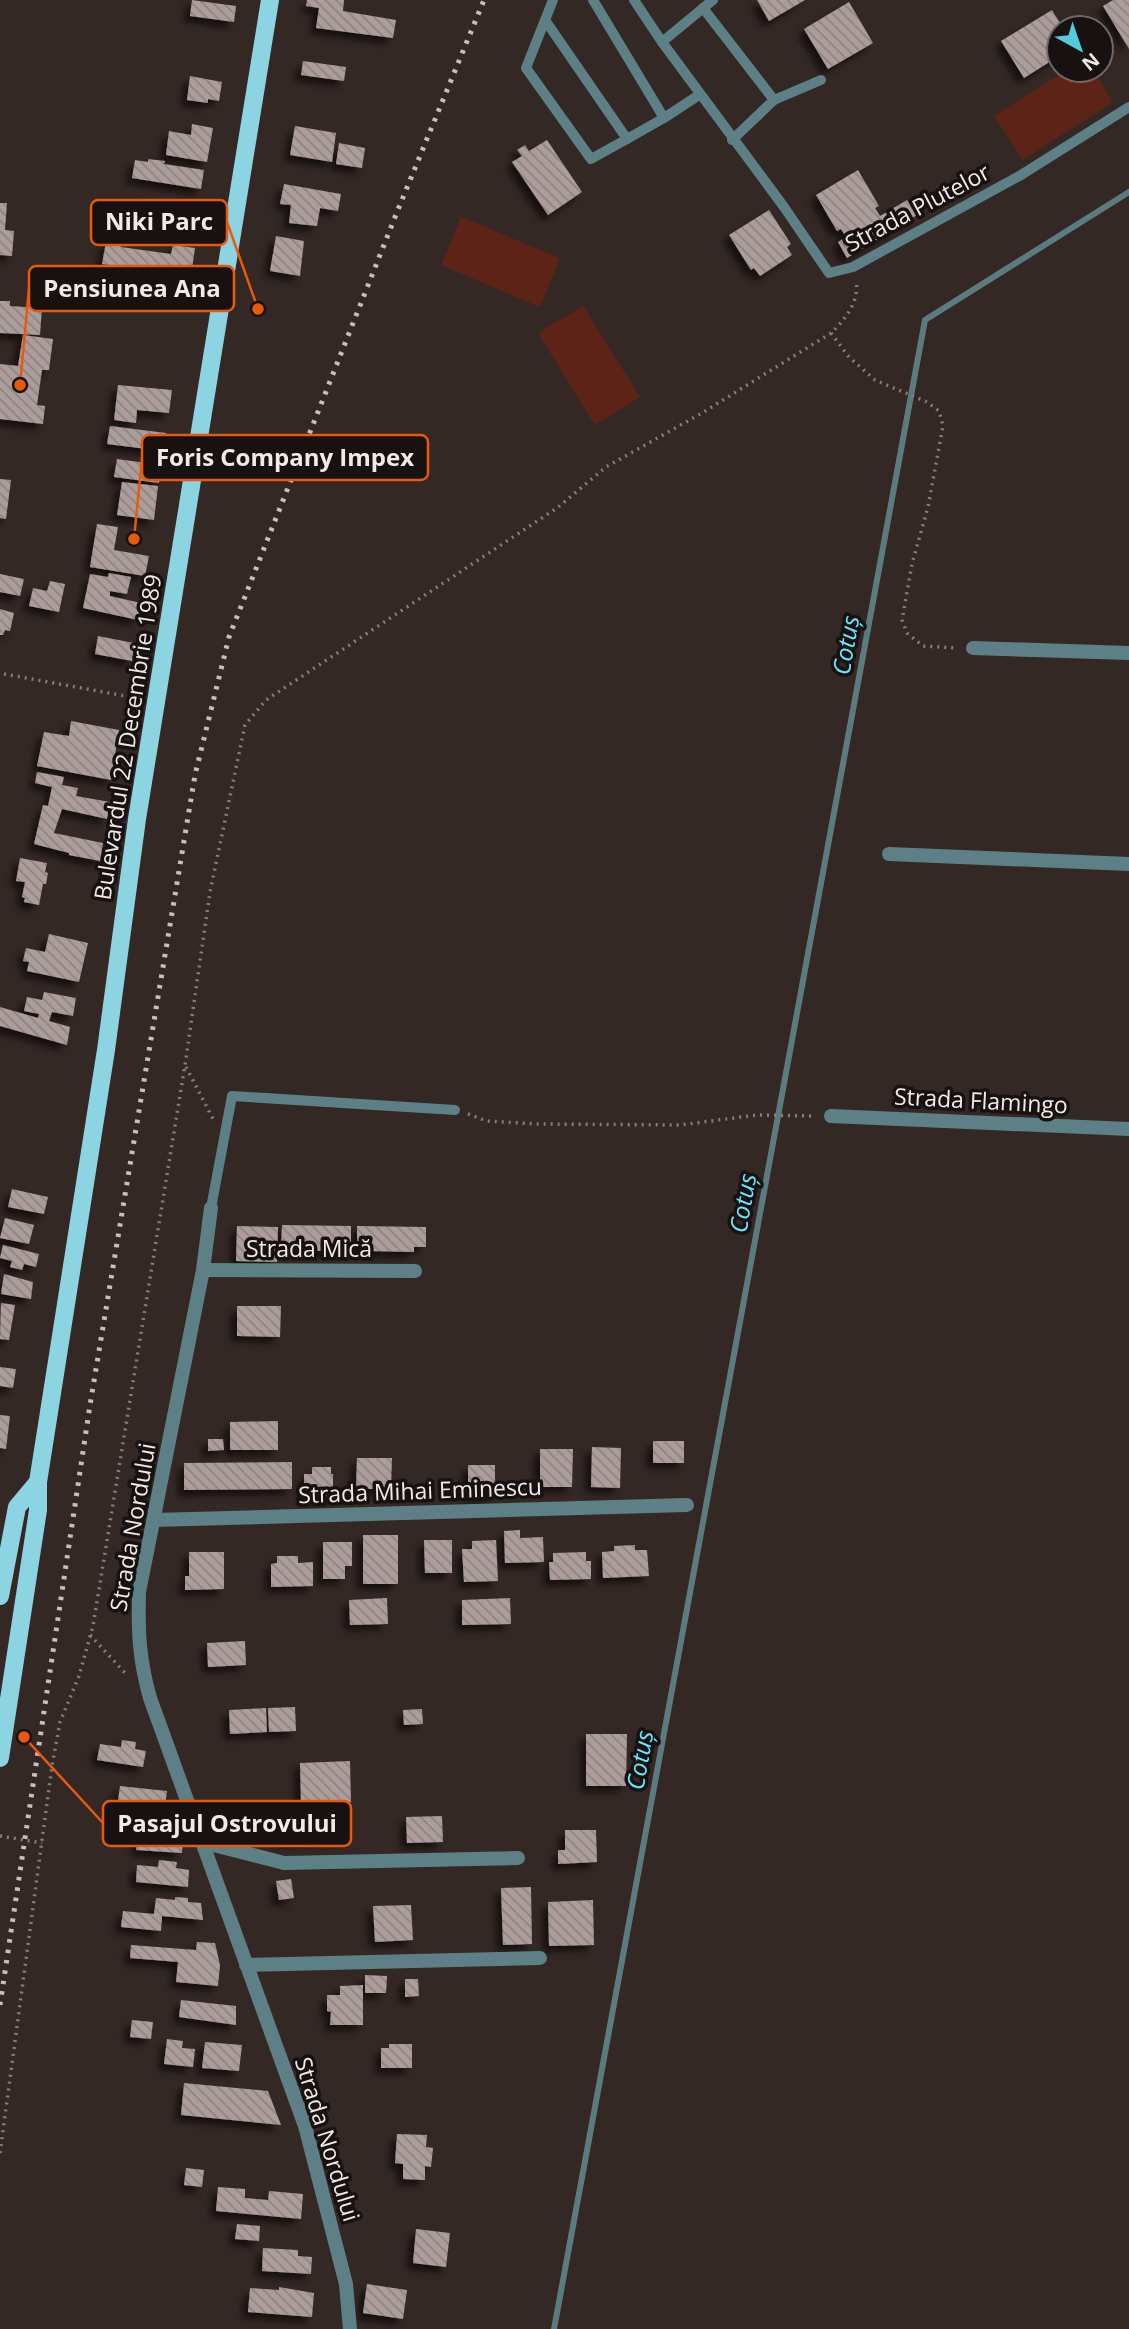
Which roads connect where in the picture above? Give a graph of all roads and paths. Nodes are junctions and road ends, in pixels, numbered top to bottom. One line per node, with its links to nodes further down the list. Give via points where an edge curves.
1 (270, 0): 31 (main road, Bulevardul 22 Decembrie 1989, via 137,818)
2 (552, 0): 7 (lane)
3 (593, 0): 13 (lane)
4 (634, 0): 8 (lane, Strada Plutelor)
5 (713, 0): 6 (lane)
6 (703, 8): 8 (lane); 11 (lane)
7 (545, 20): 14 (lane); 14 (lane, via 526,68 591,159)
8 (662, 42): 10 (lane, Strada Plutelor)
9 (821, 80): 11 (lane)
10 (699, 94): 13 (lane); 15 (lane, Strada Plutelor)
11 (774, 100): 15 (lane)
12 (1129, 107): 15 (lane, Strada Plutelor, via 1021,175 853,267 829,273)
13 (664, 118): 14 (lane)
14 (627, 139)
15 (732, 140)
16 (831, 333): 17 (path, via 875,380 939,411 943,426 902,620 907,633 923,646)
17 (973, 648): 18 (street)
18 (1129, 653)
19 (4, 674): 20 (path)
20 (137, 698)
21 (889, 854): 22 (street)
22 (1129, 864)
23 (185, 1065): 27 (path)
24 (455, 1110): 25 (path, via 487,1121 537,1124 680,1125 757,1115); 27 (lane, via 232,1097)
25 (831, 1116): 26 (street, Strada Flamingo)
26 (1129, 1129)
27 (224, 1140): 28 (lane)
28 (211, 1208): 29 (street, Strada Nordului)
29 (203, 1270): 30 (street, Strada Mică); 33 (street, Strada Nordului)
30 (415, 1271)
31 (38, 1482): 34 (main road, Bulevardul 22 Decembrie 1989, via 17,1507); 37 (main road, Bulevardul 22 Decembrie 1989, via 38,1510)
32 (687, 1505): 33 (street, Strada Mihai Eminescu)
33 (155, 1520): 39 (street, Strada Nordului, via 139,1592 142,1668)
34 (0, 1597)
35 (90, 1635): 36 (path)
36 (131, 1679)
37 (0, 1758)
38 (0, 1836): 40 (path)
39 (202, 1842): 41 (street, via 284,1863); 43 (street, Strada Nordului)
40 (42, 1843)
41 (518, 1858)
42 (540, 1958): 43 (street)
43 (246, 1965): 44 (street, Strada Nordului, via 304,2126 346,2284)
44 (350, 2329)

